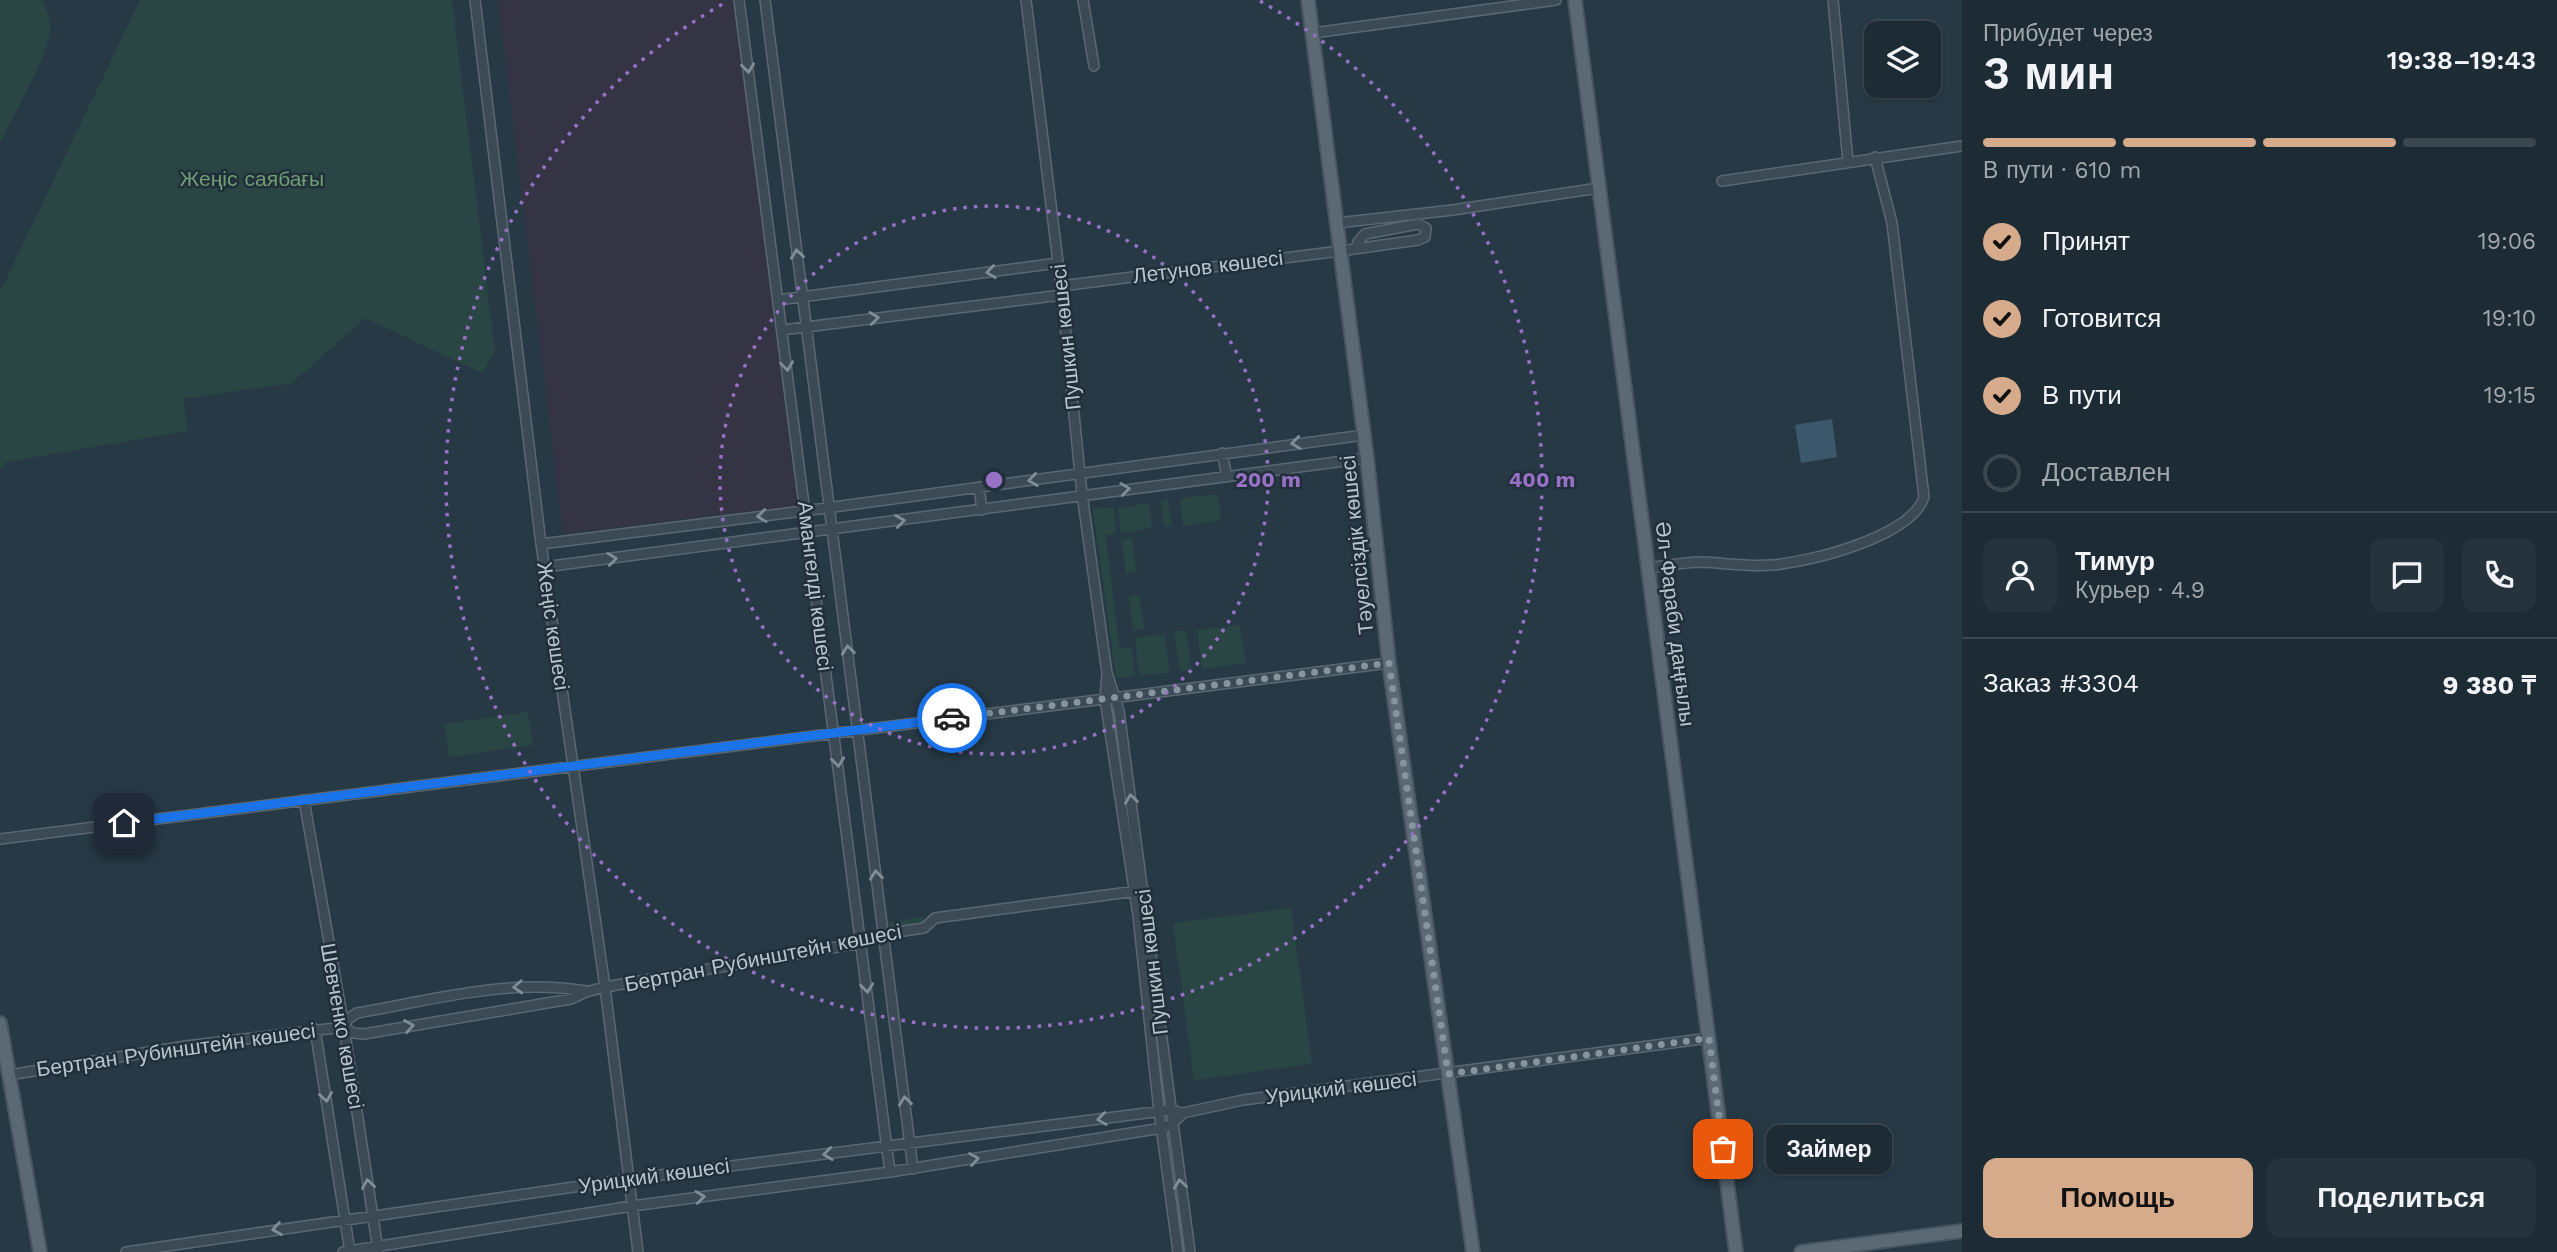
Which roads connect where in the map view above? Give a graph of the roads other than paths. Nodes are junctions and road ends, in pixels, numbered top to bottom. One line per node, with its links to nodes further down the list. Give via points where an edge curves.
1 (475, 0): 38 (street, Жеңіс көшесі)
2 (739, 0): 23 (street, Амангелді көшесі, one-way to 23)
3 (765, 0): 22 (street, Амангелді көшесі, one-way to 3)
4 (1026, 0): 20 (street, Пушкин көшесі)
5 (1083, 0): 11 (street)
6 (1308, 0): 10 (main road, Тәуелсіздік көшесі)
7 (1556, 0): 10 (street)
8 (1574, 0): 16 (main road, Әл-Фараби даңғылы)
9 (1833, 0): 14 (street)
10 (1313, 33): 17 (main road, Тәуелсіздік көшесі)
11 (1094, 66)
12 (1962, 146): 13 (street)
13 (1875, 157): 14 (street); 40 (street, via 1892,223 1924,497 1920,508 1903,523 1827,555 1771,565 1698,562)
14 (1848, 162): 15 (street)
15 (1722, 181)
16 (1599, 188): 17 (street); 40 (main road, Әл-Фараби даңғылы)
17 (1337, 223): 19 (main road, Тәуелсіздік көшесі)
18 (1356, 249): 18 (street, Летунов көшесі, via 1418,240 1425,237 1426,228 1418,224 1365,234); 19 (street, Летунов көшесі)
19 (1340, 251): 21 (street, Летунов көшесі); 26 (main road, Тәуелсіздік көшесі)
20 (1058, 263): 21 (street, Пушкин көшесі); 22 (street, one-way to 22)
21 (1062, 291): 24 (street, Летунов көшесі, one-way to 21); 29 (street, Пушкин көшесі)
22 (803, 297): 23 (street); 24 (street, Амангелді көшесі)
23 (778, 300): 25 (street, Амангелді көшесі)
24 (807, 327): 25 (street, Летунов көшесі); 33 (street, Амангелді көшесі)
25 (782, 330): 35 (street, Амангелді көшесі, one-way to 35)
26 (1364, 435): 27 (street, one-way to 27); 28 (main road, Тәуелсіздік көшесі)
27 (1222, 453): 29 (street); 30 (street)
28 (1367, 458): 30 (street); 41 (main road, Тәуелсіздік көшесі)
29 (1080, 474): 31 (street, one-way to 31); 32 (street, Пушкин көшесі)
30 (1227, 477): 32 (street, one-way to 30)
31 (979, 487): 33 (street); 34 (street)
32 (1082, 494): 34 (street); 42 (street, Пушкин көшесі)
33 (830, 508): 35 (street); 36 (street, Амангелді көшесі)
34 (982, 510): 36 (street, one-way to 34)
35 (806, 511): 37 (street, Амангелді көшесі); 38 (street, one-way to 38)
36 (832, 530): 37 (street); 45 (street, Амангелді көшесі, one-way to 36)
37 (808, 534): 39 (street, one-way to 37); 46 (street, Амангелді көшесі)
38 (541, 544): 39 (street, Жеңіс көшесі)
39 (544, 567): 47 (street, Жеңіс көшесі)
40 (1648, 568): 58 (main road, Әл-Фараби даңғылы)
41 (1389, 663): 43 (street); 59 (main road, Тәуелсіздік көшесі)
42 (1107, 673): 43 (street, Пушкин көшесі); 44 (street, Пушкин көшесі)
43 (1116, 698): 44 (street); 50 (street, Пушкин көшесі, one-way to 43)
44 (1105, 699): 45 (street); 50 (street, Пушкин көшесі)
45 (858, 730): 46 (street); 51 (street, Амангелді көшесі, one-way to 45)
46 (834, 733): 47 (street); 52 (street, Амангелді көшесі, one-way to 52)
47 (574, 766): 48 (street); 53 (street, Жеңіс көшесі)
48 (304, 800): 49 (street); 56 (street, Шевченко көшесі)
49 (0, 839)
50 (1139, 891): 51 (street, Бертран Рубинштейн көшесі, via 935,918 924,928); 61 (street, Пушкин көшесі)
51 (883, 934): 52 (street, Бертран Рубинштейн көшесі); 64 (street, Амангелді көшесі, one-way to 51)
52 (861, 943): 53 (street, Бертран Рубинштейн көшесі); 65 (street, Амангелді көшесі, one-way to 65)
53 (605, 987): 54 (street, Бертран Рубинштейн көшесі); 68 (street, Жеңіс көшесі)
54 (586, 992): 56 (street, Бертран Рубинштейн көшесі, one-way to 54, via 364,1034 571,999); 56 (street, one-way to 56, via 556,986 498,988 357,1013)
55 (0, 1023): 60 (main road)
56 (344, 1027): 57 (street, Бертран Рубинштейн көшесі); 70 (street, Шевченко көшесі, one-way to 56)
57 (315, 1029): 60 (street, Бертран Рубинштейн көшесі); 71 (street, Шевченко көшесі, one-way to 71)
58 (1709, 1038): 59 (street, Урицкий көшесі); 81 (main road, Әл-Фараби даңғылы)
59 (1448, 1074): 62 (street, Урицкий көшесі, via 1243,1100); 80 (main road, Тәуелсіздік көшесі)
60 (9, 1075): 74 (main road)
61 (1165, 1110): 62 (street, Урицкий көшесі); 63 (street, Пушкин көшесі); 64 (street, Урицкий көшесі, one-way to 64)
62 (1183, 1114): 63 (street)
63 (1167, 1126): 66 (street, Урицкий көшесі, one-way to 63); 78 (street, Пушкин көшесі); 79 (street, Пушкин көшесі, one-way to 63)
64 (910, 1143): 65 (street, Урицкий көшесі); 66 (street, Амангелді көшесі)
65 (888, 1146): 67 (street, Амангелді көшесі); 68 (street, Урицкий көшесі, one-way to 68)
66 (914, 1169): 67 (street, Урицкий көшесі)
67 (890, 1172): 69 (street, Урицкий көшесі, one-way to 67)
68 (629, 1179): 69 (street, Жеңіс көшесі); 70 (street, Урицкий көшесі)
69 (632, 1206): 73 (street, Урицкий көшесі); 77 (street, Жеңіс көшесі)
70 (373, 1215): 71 (street, Урицкий көшесі); 73 (street, Шевченко көшесі)
71 (345, 1219): 75 (street, Урицкий көшесі, one-way to 75); 76 (street, Шевченко көшесі)
72 (1962, 1231): 82 (main road)
73 (378, 1250): 76 (street, Урицкий көшесі)
74 (40, 1252)
75 (126, 1252)
76 (347, 1252)
77 (638, 1252)
78 (1178, 1252)
79 (1190, 1252)
80 (1473, 1252)
81 (1736, 1252)
82 (1801, 1252)

